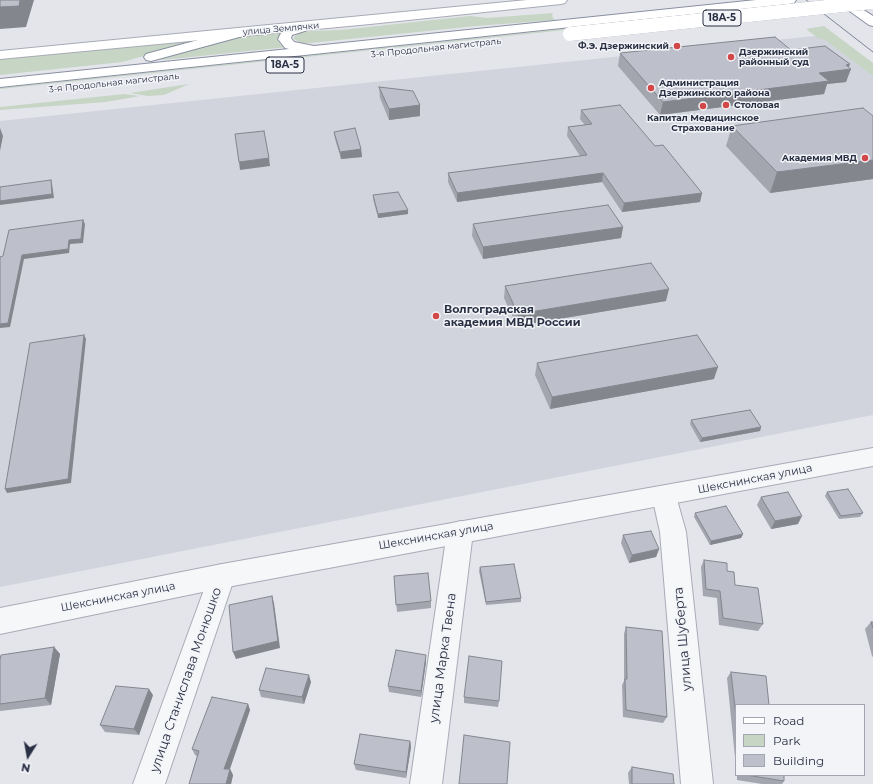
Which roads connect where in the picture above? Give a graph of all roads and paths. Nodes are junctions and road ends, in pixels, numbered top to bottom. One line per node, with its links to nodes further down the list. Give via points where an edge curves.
1 (561, 0): 6 (main road, улица Землячки)
2 (790, 0): 7 (main road, 3-я Продольная магистраль / 18А-5)
3 (840, 0): 5 (main road)
4 (873, 2): 7 (main road, 3-я Продольная магистраль / 18А-5, bridge)
5 (873, 22)
6 (304, 26): 8 (main road, улица Землячки); 9 (main road, via 287,33 284,39 290,45)
7 (566, 29): 9 (main road, 3-я Продольная магистраль / 18А-5); 13 (main road, 3-я Продольная магистраль / 18А-5)
8 (239, 33): 10 (main road, улица Землячки); 11 (main road, via 131,62)
9 (326, 49): 11 (main road, 3-я Продольная магистраль / 18А-5)
10 (0, 55)
11 (59, 77): 12 (main road, 3-я Продольная магистраль / 18А-5)
12 (0, 83)
13 (0, 96)
14 (873, 457): 15 (street, Шекснинская улица)
15 (664, 496): 16 (street, Шекснинская улица); 21 (street, улица Шуберта, via 673,532)
16 (460, 532): 17 (street, Шекснинская улица); 20 (street, улица Марка Твена)
17 (222, 576): 18 (street, Шекснинская улица); 19 (street, улица Станислава Монюшко)
18 (0, 621)
19 (149, 784)
20 (426, 784)
21 (697, 784)

